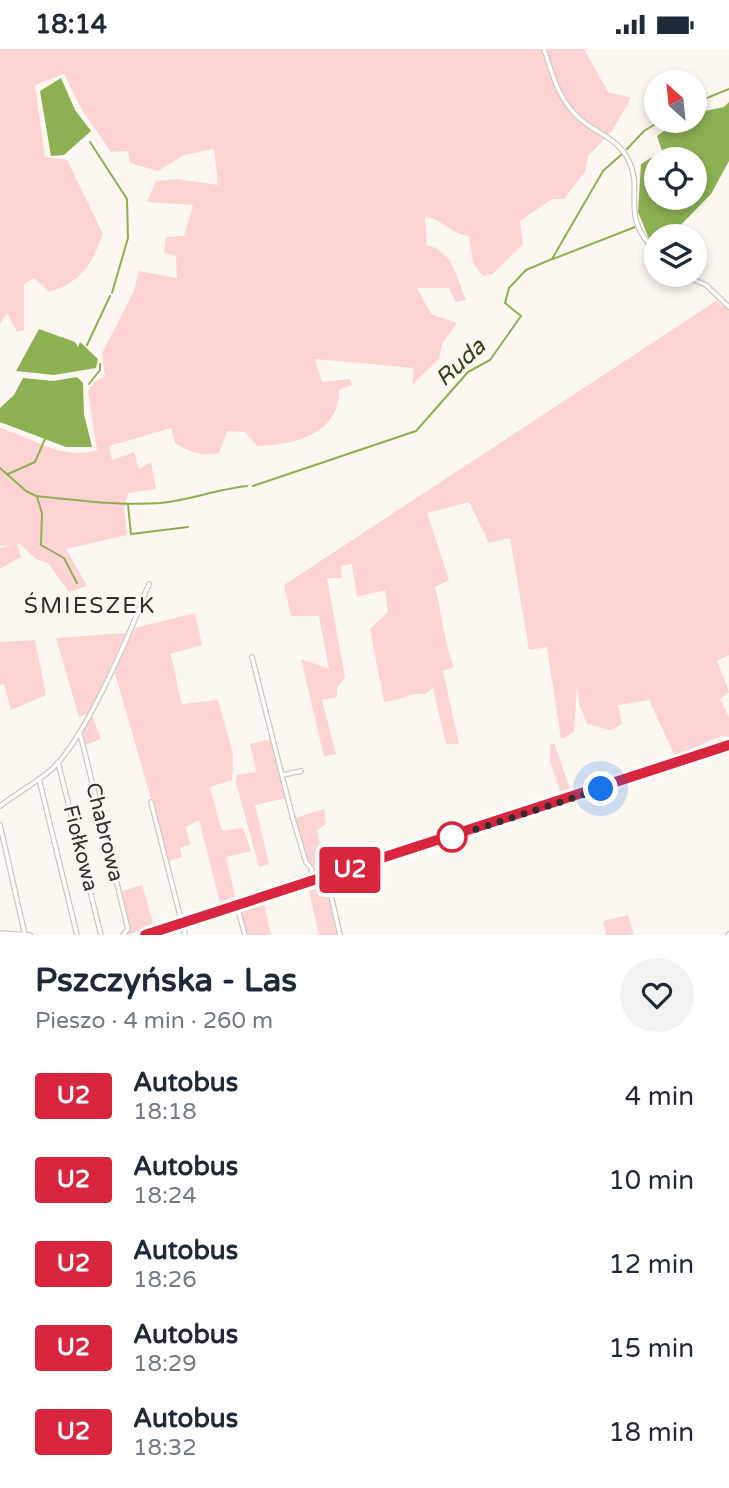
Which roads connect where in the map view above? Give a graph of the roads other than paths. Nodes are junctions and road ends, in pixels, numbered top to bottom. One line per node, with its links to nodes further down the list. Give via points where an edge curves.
1 (544, 49): 2 (street, via 560,95 577,117 619,145 631,164 632,203)
2 (644, 238)
3 (707, 286): 4 (street)
4 (729, 307)
5 (149, 584): 7 (street, via 133,626)
6 (252, 657): 11 (street)
7 (79, 731): 9 (street); 21 (street, Chabrowa, via 121,896)
8 (729, 745): 16 (main road)
9 (58, 762): 12 (street); 25 (street, Fiołkowa)
10 (301, 771): 11 (street)
11 (283, 775): 17 (street, via 311,875 262,892)
12 (39, 779): 14 (street); 24 (street)
13 (151, 802): 19 (street)
14 (0, 806)
15 (0, 825): 22 (street)
16 (327, 878): 17 (main road); 29 (street)
17 (262, 899): 18 (main road)
18 (237, 907): 19 (main road); 28 (street)
19 (183, 923): 26 (main road); 27 (street)
20 (0, 933): 22 (street)
21 (125, 934)
22 (25, 935): 23 (street)
23 (30, 935)
24 (77, 935)
25 (101, 935)
26 (145, 935)
27 (185, 935)
28 (245, 935)
29 (340, 935)

